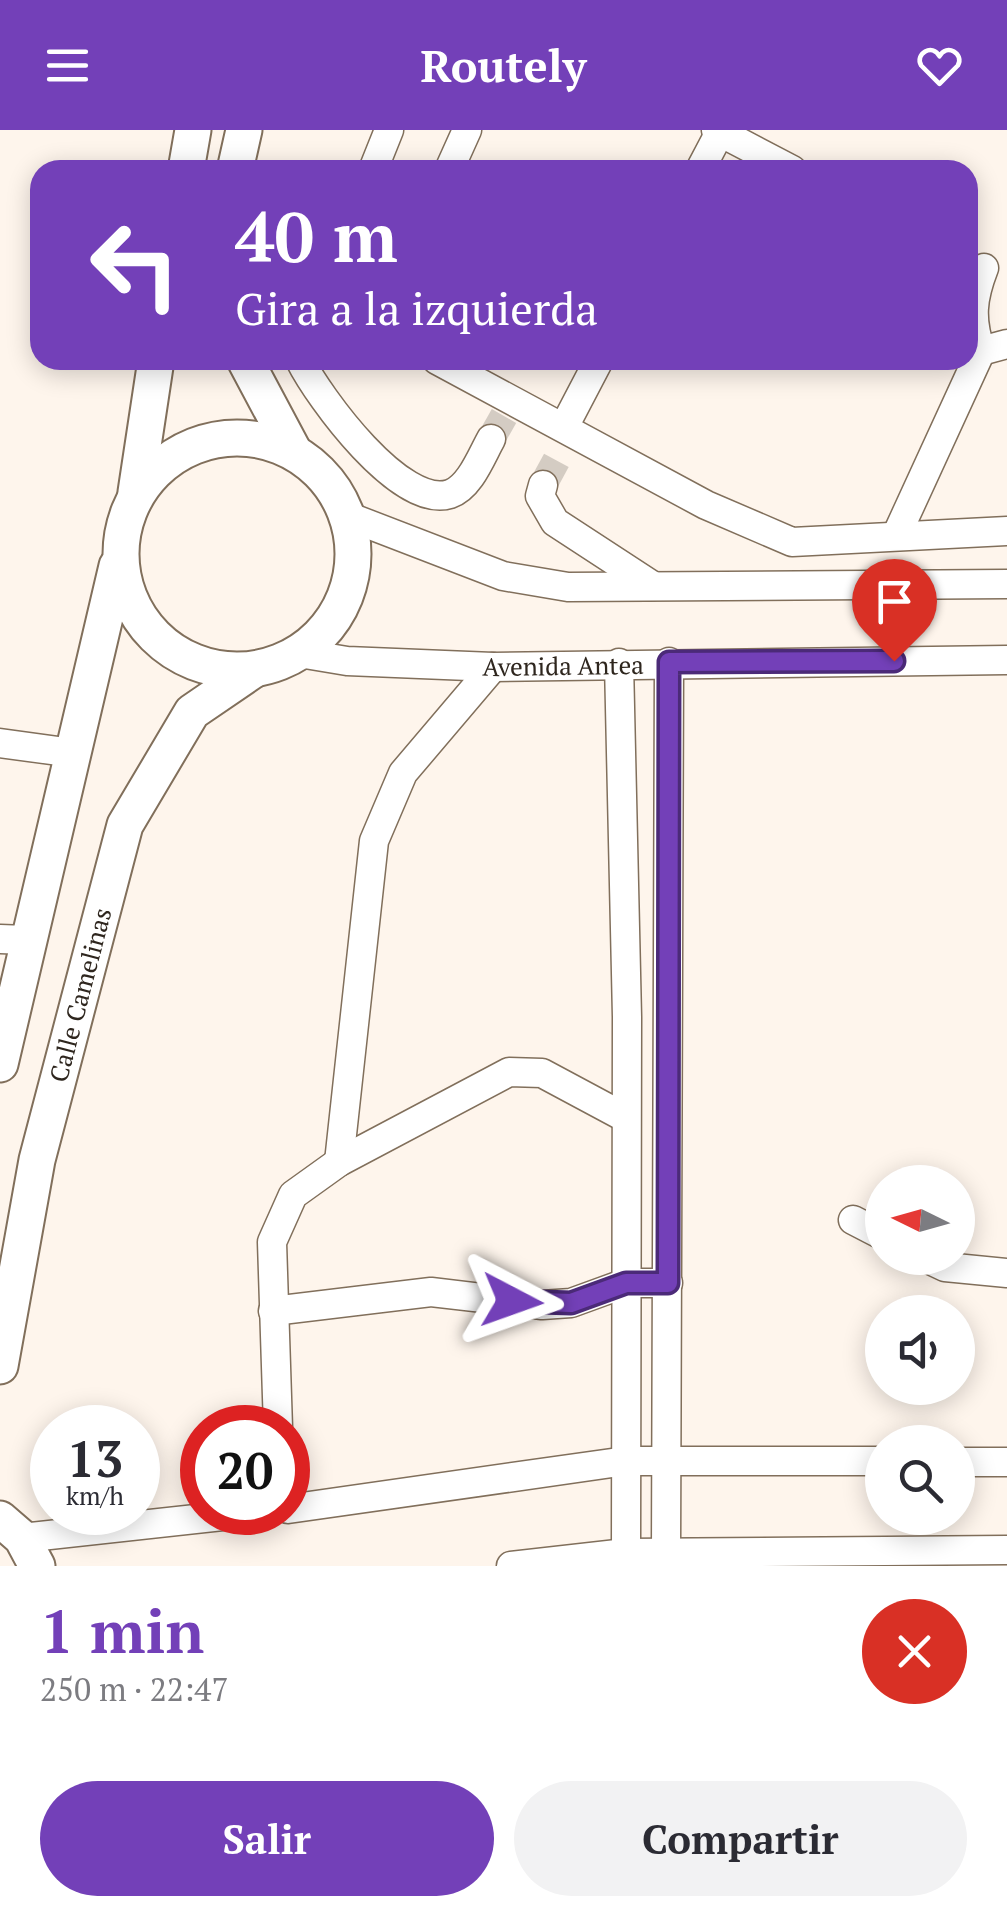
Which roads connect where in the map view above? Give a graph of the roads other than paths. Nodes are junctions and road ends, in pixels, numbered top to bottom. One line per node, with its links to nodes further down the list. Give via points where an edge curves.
1 (193, 130): 6 (main road)
2 (244, 130): 7 (main road)
3 (389, 130): 8 (street)
4 (468, 130): 9 (street)
5 (718, 131): 10 (street); 11 (street)
6 (188, 160)
7 (237, 160)
8 (376, 160)
9 (454, 160)
10 (705, 160)
11 (773, 160)
12 (994, 348): 25 (street)
13 (154, 370): 22 (main road)
14 (250, 370): 20 (main road)
15 (306, 370): 19 (street, via 383,465 416,492 454,494)
16 (456, 370): 18 (street)
17 (594, 370): 18 (street)
18 (564, 427): 25 (street, via 792,542)
19 (491, 439)
20 (294, 452): 22 (main road, via 260,438 224,436 189,446 159,465); 23 (main road, via 326,479)
21 (544, 485): 28 (street, via 540,496 555,522)
22 (136, 493): 26 (main road)
23 (347, 516): 28 (street, via 503,576 568,587); 29 (main road, via 351,578 340,608)
24 (1007, 531): 25 (street)
25 (897, 534)
26 (119, 560): 34 (main road, via 131,607 161,645 204,667); 36 (main road)
27 (1007, 584): 28 (street)
28 (653, 586)
29 (311, 643): 33 (street, Avenida Antea, via 347,661); 34 (main road)
30 (1007, 660): 31 (street, Avenida Antea)
31 (669, 662): 32 (street, Avenida Antea); 39 (street)
32 (619, 663): 33 (street, Avenida Antea); 38 (street)
33 (493, 667): 42 (street, via 403,773 374,841)
34 (252, 670): 50 (main road, Calle Camelinas, via 192,712 125,826 36,1160)
35 (0, 743): 36 (street)
36 (73, 753): 37 (main road)
37 (13, 940): 40 (main road)
38 (627, 1017): 39 (street); 41 (street)
39 (670, 1018): 48 (street)
40 (0, 1064)
41 (626, 1118): 42 (street, via 542,1073 509,1072); 47 (street)
42 (340, 1162): 49 (street, via 293,1195 272,1242)
43 (853, 1220): 44 (street)
44 (865, 1226)
45 (975, 1270): 46 (street)
46 (1007, 1273)
47 (626, 1283): 48 (street); 49 (street, via 571,1303 431,1292); 52 (street)
48 (668, 1283): 53 (street)
49 (273, 1311): 51 (street)
50 (0, 1366)
51 (277, 1405)
52 (626, 1461): 53 (street); 57 (street); 61 (street)
53 (667, 1461): 54 (street); 62 (street)
54 (865, 1461)
55 (975, 1462): 56 (street)
56 (1007, 1462)
57 (310, 1506)
58 (180, 1522): 59 (street)
59 (20, 1541)
60 (1007, 1550): 62 (street)
61 (629, 1560): 62 (street); 63 (street)
62 (663, 1560)
63 (514, 1566)

